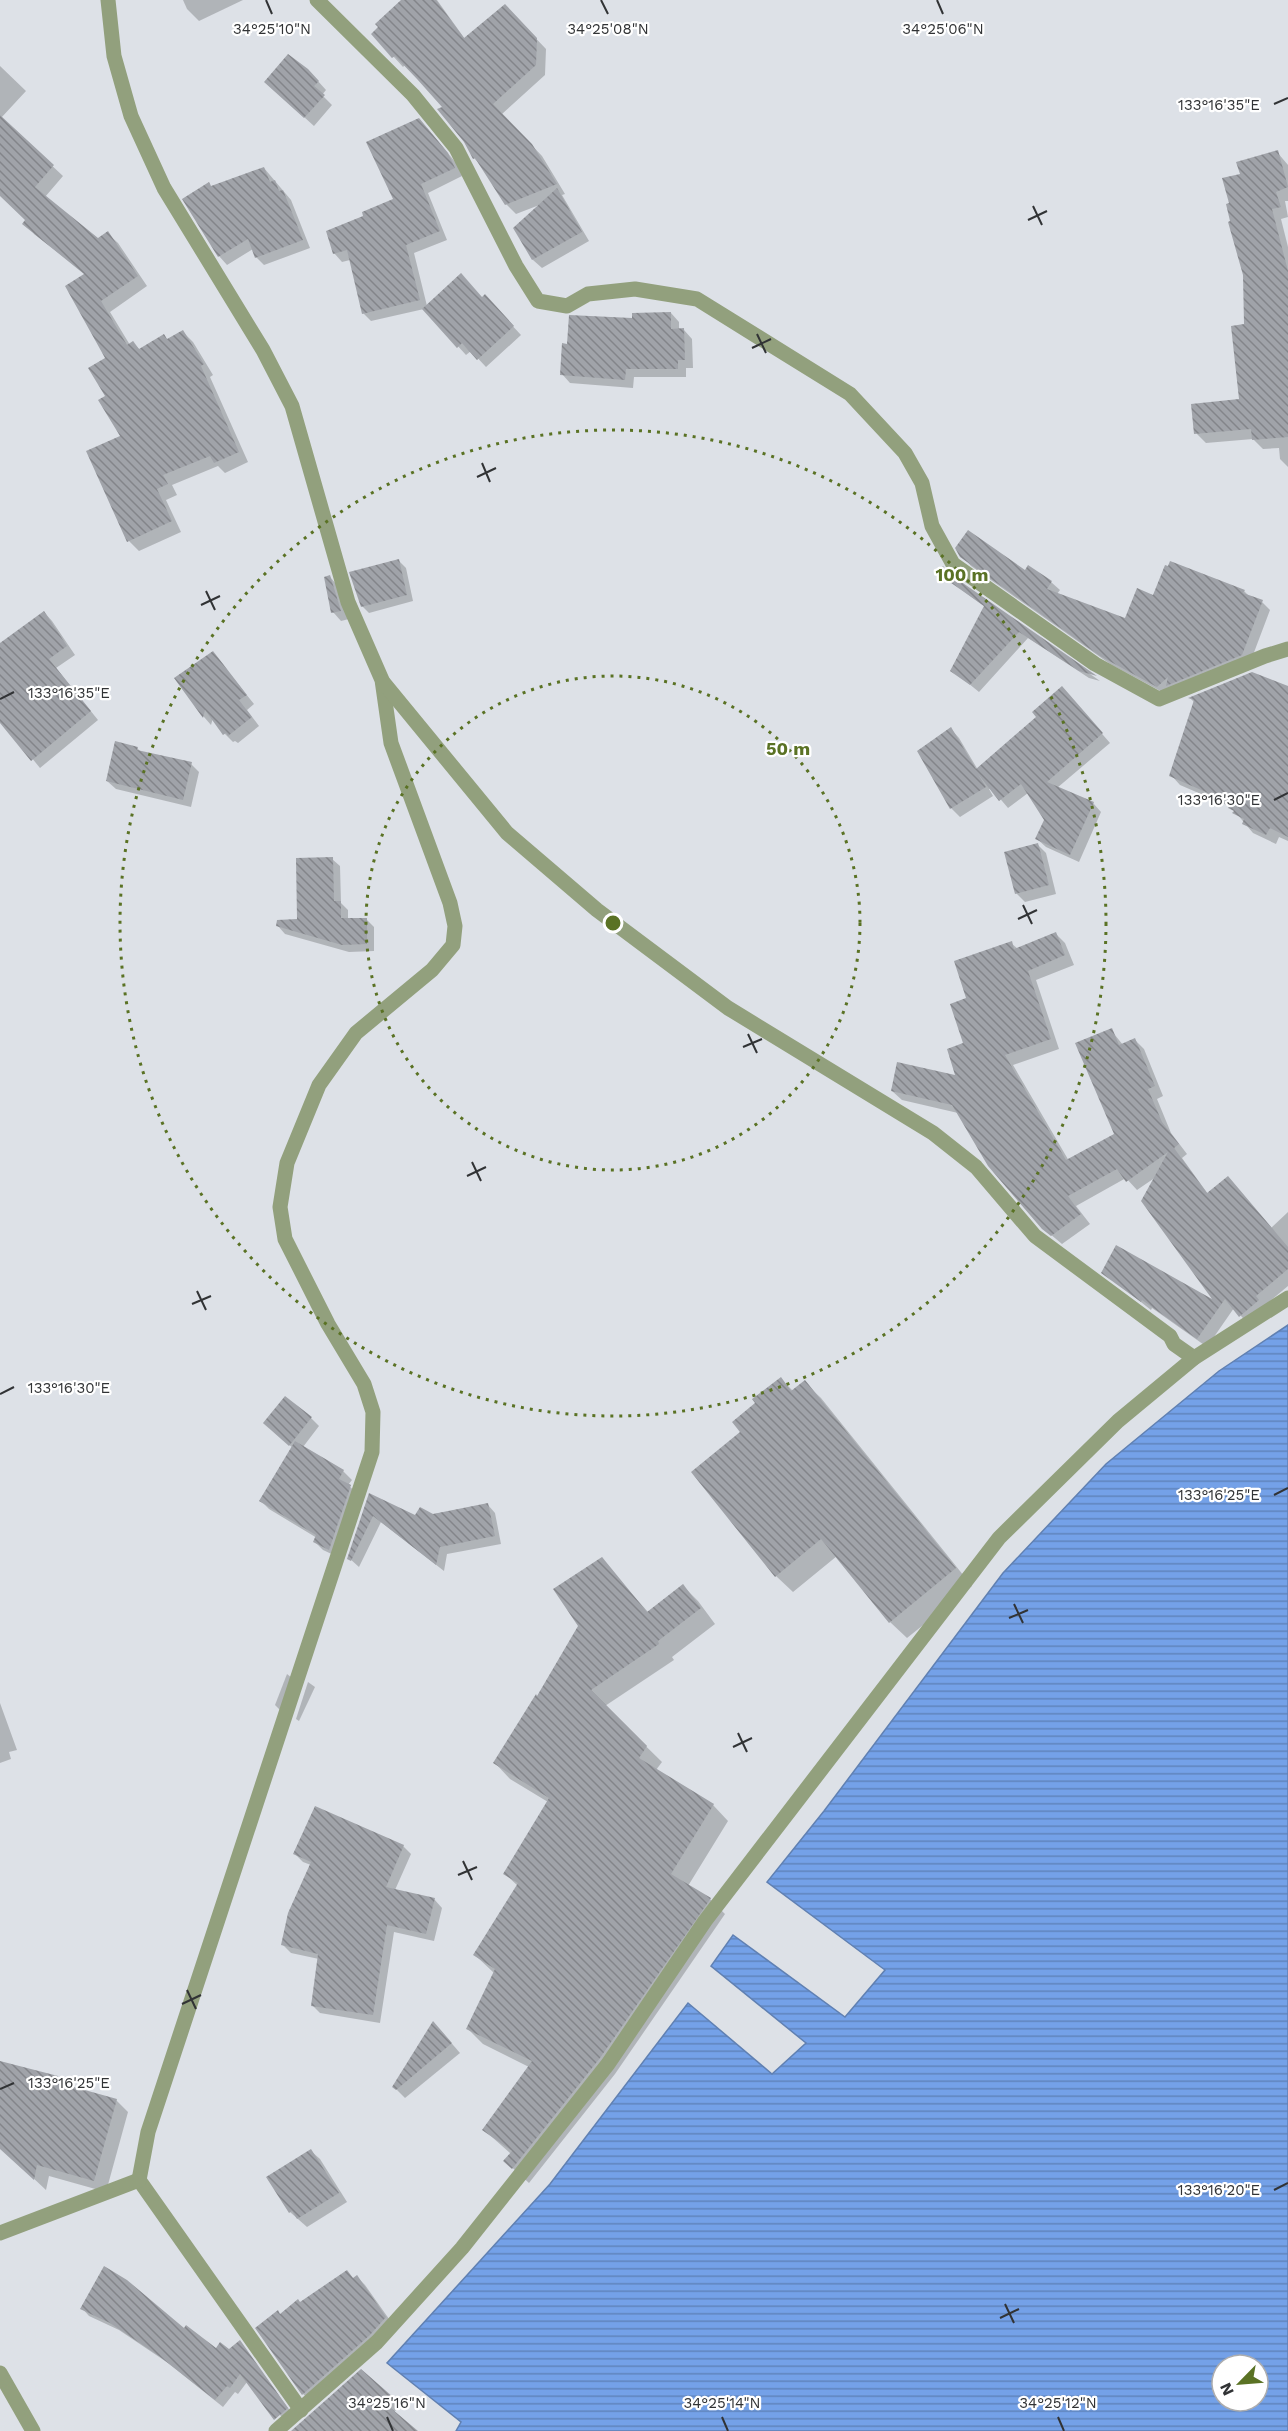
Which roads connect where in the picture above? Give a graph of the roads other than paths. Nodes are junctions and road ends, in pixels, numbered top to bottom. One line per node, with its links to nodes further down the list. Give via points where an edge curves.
1 (108, 0): 4 (street, via 114,56 131,116 164,188 263,350 292,406 348,602)
2 (317, 0): 3 (street, via 413,95 456,148 538,301 567,306 588,294 635,289 697,299 850,394 905,453 922,483 932,526 953,564 1095,664 1159,699)
3 (1288, 649)
4 (382, 680): 6 (street, via 507,833 597,910 728,1008 933,1133 976,1167 1035,1236); 7 (street, via 390,743 450,903 455,926 453,945 432,970 356,1033 319,1085 286,1163 280,1207 285,1239 364,1384 373,1412 372,1452 148,2132)
5 (1288, 1298): 6 (street)
6 (1194, 1358): 10 (street, via 1118,1421 999,1538 705,1921 608,2064 477,2229 377,2342)
7 (139, 2180): 8 (street); 10 (street)
8 (0, 2233)
9 (0, 2373): 11 (street)
10 (301, 2410): 12 (street)
11 (33, 2431)
12 (276, 2431)

